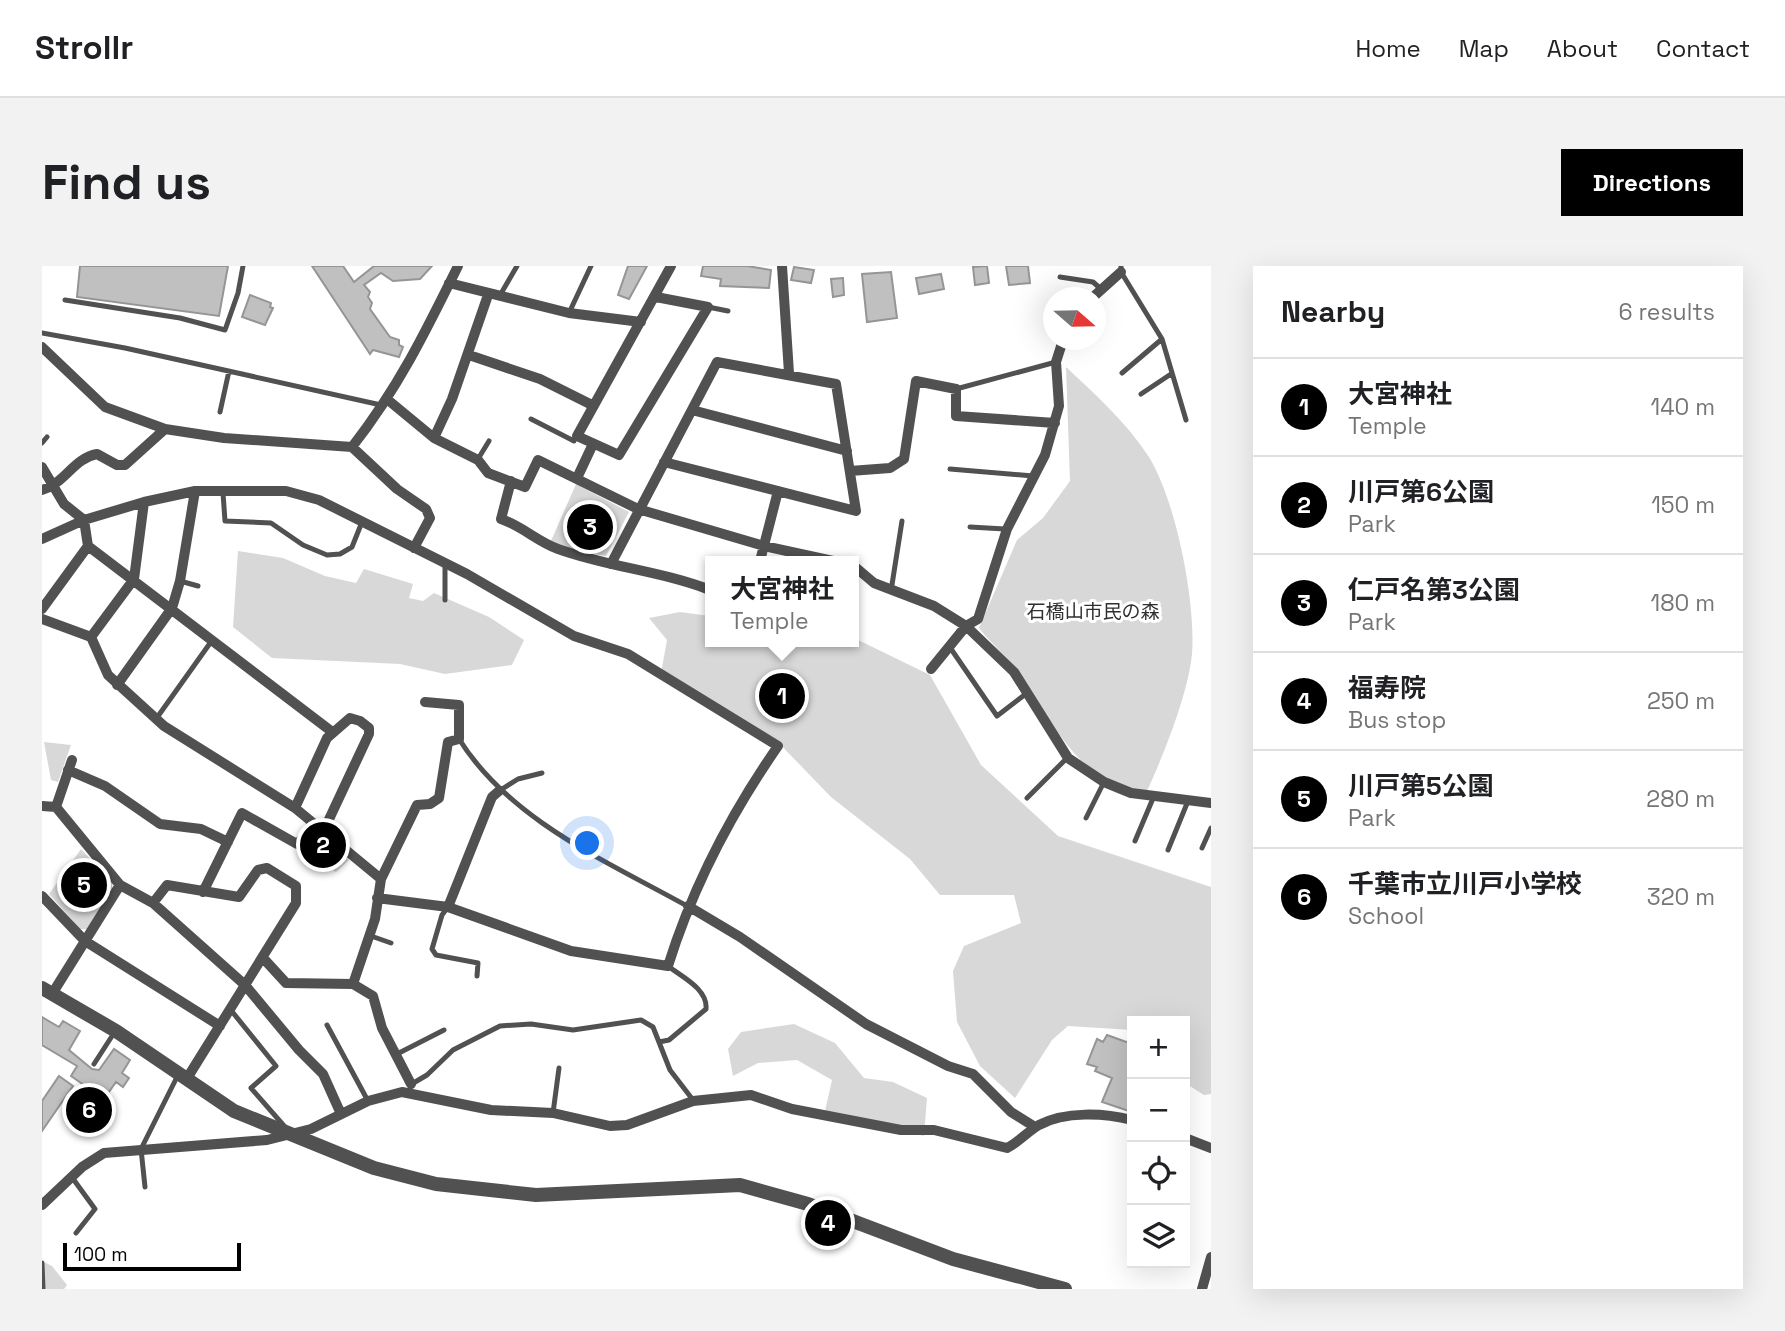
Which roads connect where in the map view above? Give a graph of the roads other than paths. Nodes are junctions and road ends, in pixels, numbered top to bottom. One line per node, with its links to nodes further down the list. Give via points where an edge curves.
1 (243, 266): 14 (lane, via 225,330 180,318)
2 (457, 266): 9 (street)
3 (517, 266): 12 (lane)
4 (591, 266): 17 (lane)
5 (671, 266): 13 (street)
6 (782, 266): 26 (street)
7 (1121, 269): 11 (street); 20 (lane)
8 (1060, 277): 10 (lane)
9 (449, 283): 12 (street); 31 (street)
10 (1099, 287)
11 (1103, 287)
12 (494, 297): 17 (street); 23 (street)
13 (656, 297): 15 (street); 18 (street)
14 (65, 300)
15 (708, 307): 16 (lane); 44 (street, via 619,455)
16 (728, 311)
17 (569, 313): 18 (street)
18 (641, 322): 32 (street)
19 (42, 333): 25 (lane)
20 (1162, 339): 27 (lane); 28 (lane)
21 (42, 346): 38 (street, via 105,407)
22 (1060, 350): 24 (street)
23 (468, 355): 32 (street, via 540,379); 41 (street)
24 (1056, 362): 29 (lane); 37 (street, via 1059,406)
25 (229, 371): 31 (lane); 34 (lane)
26 (789, 373): 33 (street, via 717,362); 46 (street, via 836,384)
27 (1122, 373)
28 (1171, 374): 30 (lane); 36 (lane)
29 (956, 389): 37 (street, via 956,416); 51 (street, via 916,381 904,459 890,468)
30 (1141, 394)
31 (386, 403): 41 (street); 45 (street)
32 (592, 405): 39 (street)
33 (692, 410): 46 (street); 48 (street)
34 (220, 412)
35 (531, 419): 39 (lane, via 574,441)
36 (1186, 420)
37 (1055, 423): 52 (street)
38 (165, 429): 45 (street); 55 (street, via 125,464 88,455)
39 (577, 436): 44 (street)
40 (47, 437): 43 (lane)
41 (434, 438): 47 (street)
42 (489, 441): 47 (lane)
43 (42, 443)
44 (593, 444): 53 (street)
45 (352, 447): 69 (street, via 426,509 430,518)
46 (847, 451): 51 (street)
47 (478, 460): 54 (street, via 488,473)
48 (664, 462): 57 (street); 60 (street)
49 (42, 467): 55 (street)
50 (950, 469): 52 (lane)
51 (850, 471): 57 (street, via 856,511)
52 (1034, 476): 65 (street)
53 (578, 478): 54 (street, via 538,460 526,487); 60 (street)
54 (511, 481): 73 (street, via 501,519 556,548)
55 (48, 488): 61 (street)
56 (195, 491): 58 (street); 59 (street); 76 (street)
57 (778, 491): 68 (street)
58 (223, 493): 62 (street, via 286,491); 62 (lane, via 225,520 271,523 327,555 352,547)
59 (144, 502): 61 (street); 75 (street)
60 (638, 509): 68 (street); 73 (street)
61 (84, 520): 66 (street); 67 (street)
62 (363, 520): 69 (street)
63 (902, 521): 79 (lane)
64 (970, 527): 65 (lane)
65 (1007, 529): 84 (street, via 978,619)
66 (42, 539)
67 (88, 546): 75 (street); 82 (street)
68 (764, 546): 70 (street); 71 (street)
69 (414, 548): 72 (street)
70 (761, 556)
71 (809, 556)
72 (445, 564): 80 (lane); 119 (street, via 574,636 628,654 778,746 739,804)
73 (611, 564): 78 (street)
74 (859, 570): 79 (street)
75 (134, 579): 81 (street); 85 (street)
76 (180, 582): 77 (lane); 81 (street)
77 (198, 586)
78 (705, 588)
79 (891, 591): 84 (street, via 934,606)
80 (445, 600)
81 (172, 608): 86 (street); 89 (street)
82 (42, 609)
83 (42, 619): 85 (street)
84 (966, 626): 87 (street); 90 (street, via 1014,672)
85 (91, 637): 89 (street)
86 (213, 639): 92 (lane); 93 (street)
87 (949, 646): 88 (street); 90 (lane, via 997,716)
88 (931, 669)
89 (117, 685): 92 (street)
90 (1027, 693): 95 (street)
91 (425, 702): 94 (street, via 459,705)
92 (156, 719): 105 (street)
93 (331, 731): 105 (street); 107 (street, via 350,718 369,728 369,734)
94 (459, 739): 98 (lane); 113 (street, via 448,742 439,798 417,805)
95 (1068, 758): 97 (street); 100 (lane)
96 (542, 773): 98 (lane, via 518,779)
97 (1104, 782): 99 (street, via 1130,793); 106 (lane)
98 (499, 791): 119 (lane, via 559,836); 120 (street, via 492,797)
99 (1154, 796): 101 (street); 109 (lane)
100 (1027, 798)
101 (1188, 800): 102 (street); 112 (lane)
102 (1211, 803)
103 (42, 806): 104 (street)
104 (56, 807): 110 (street, via 70,765 160,824 201,829); 114 (street)
105 (295, 808): 107 (street)
106 (1086, 818)
107 (320, 827): 110 (street, via 297,844 242,813); 113 (street)
108 (1210, 831): 111 (lane)
109 (1135, 841)
110 (228, 842): 115 (street)
111 (1202, 848)
112 (1168, 850)
113 (381, 879): 117 (street)
114 (120, 886): 118 (street); 122 (street)
115 (203, 892): 118 (street, via 167,886); 124 (street, via 239,897 258,870 267,868 296,886 296,903)
116 (42, 896): 122 (street)
117 (377, 898): 120 (street); 121 (street)
118 (153, 903): 128 (street)
119 (688, 906): 125 (street); 148 (street, via 866,1024 973,1074 1011,1112)
120 (448, 907): 125 (street, via 571,951); 126 (lane, via 432,949 436,955 478,963)
121 (370, 936): 123 (lane); 127 (street)
122 (85, 941): 129 (street); 133 (street)
123 (391, 943)
124 (264, 959): 127 (street, via 286,983); 128 (street)
125 (668, 966): 137 (lane, via 700,990 706,1009 669,1040)
126 (477, 976)
127 (353, 984): 138 (street, via 373,996 382,1028)
128 (245, 985): 130 (street); 146 (street, via 323,1074)
129 (47, 991): 135 (street)
130 (230, 1009): 133 (street); 149 (lane, via 276,1066 251,1088)
131 (484, 1024): 136 (lane)
132 (327, 1025): 143 (lane)
133 (220, 1026): 141 (street)
134 (444, 1030): 138 (lane)
135 (116, 1031): 139 (lane); 141 (street)
136 (484, 1031): 137 (lane, via 531,1024 573,1030 641,1020 653,1027); 142 (lane)
137 (659, 1042): 144 (lane, via 670,1070)
138 (397, 1054): 142 (street)
139 (94, 1064)
140 (559, 1068): 145 (lane)
141 (182, 1077): 149 (street, via 234,1111); 152 (lane)
142 (407, 1088): 143 (street); 145 (street, via 491,1110)
143 (368, 1101): 146 (street)
144 (693, 1101): 145 (street, via 627,1125 598,1124); 148 (street, via 751,1095 792,1109 901,1130 934,1130 1007,1148)
145 (553, 1113)
146 (341, 1114): 149 (street)
147 (1127, 1119): 148 (street, via 1056,1117)
148 (1035, 1127)
149 (291, 1135): 152 (street, via 217,1146); 160 (street, via 405,1177 500,1193 581,1195 721,1185 760,1189 932,1252)
150 (1190, 1140): 151 (street)
151 (1211, 1148)
152 (141, 1149): 153 (street, via 104,1153); 154 (lane)
153 (71, 1175): 155 (street); 156 (lane, via 95,1209)
154 (145, 1187)
155 (42, 1205)
156 (76, 1233)
157 (1211, 1257): 161 (street)
158 (42, 1263): 159 (lane)
159 (43, 1289)
160 (1065, 1289)
161 (1202, 1289)

